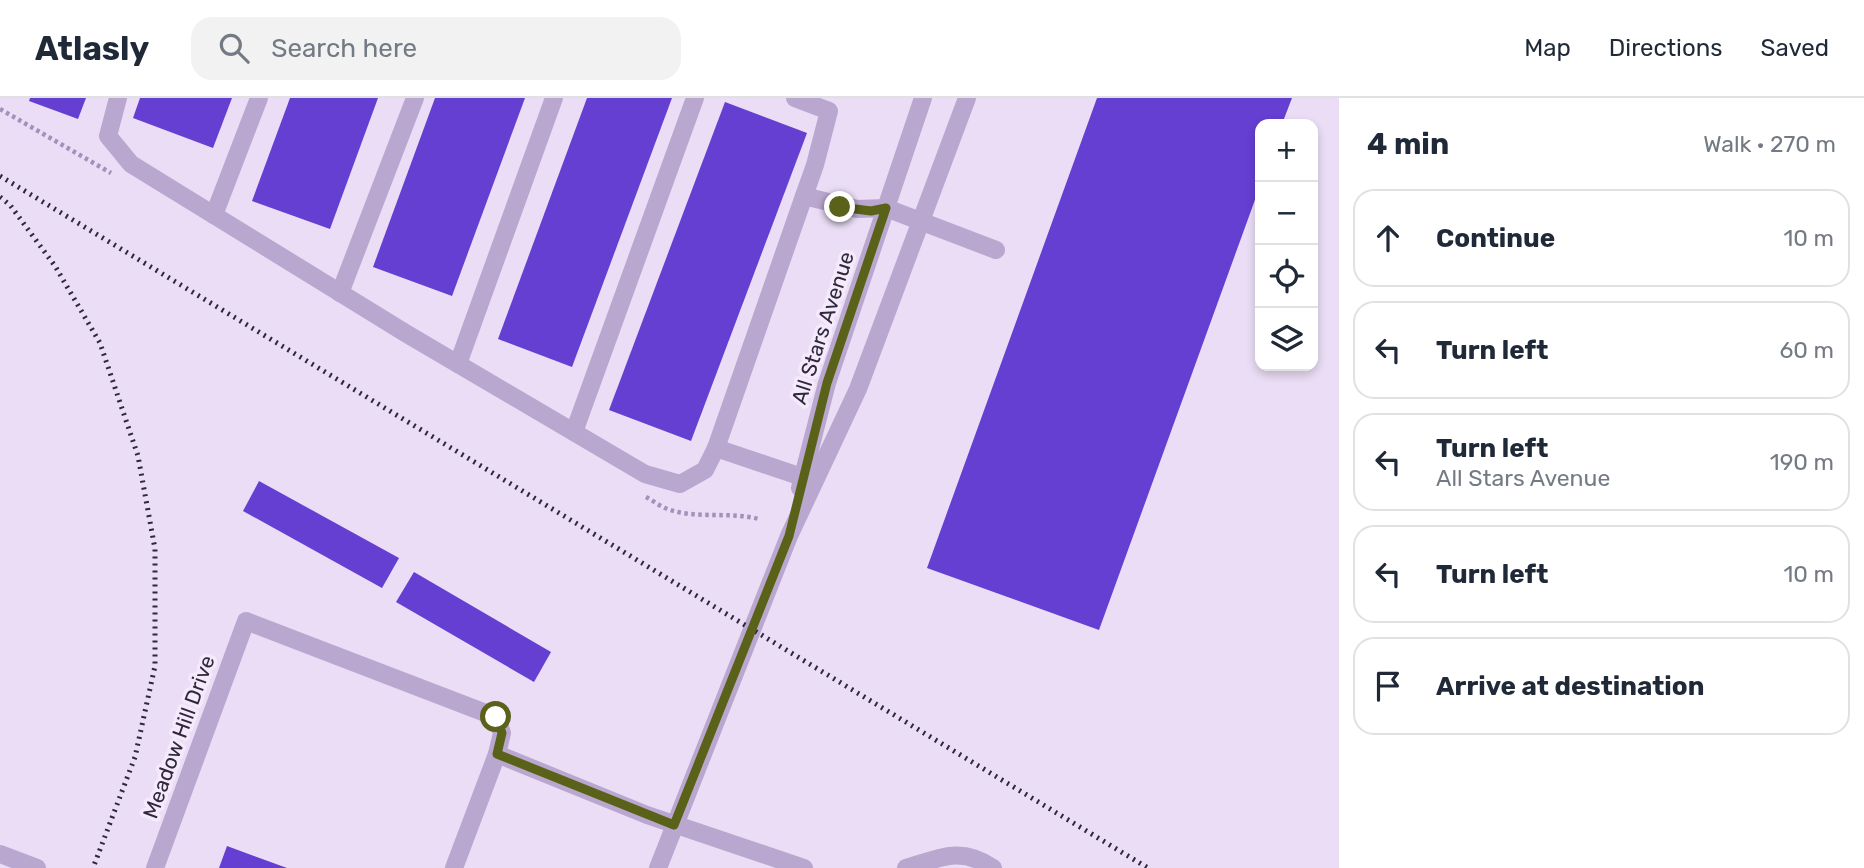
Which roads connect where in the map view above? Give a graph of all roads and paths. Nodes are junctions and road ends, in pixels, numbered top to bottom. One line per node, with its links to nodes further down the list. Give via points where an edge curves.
1 (118, 98): 12 (street, via 108,136 131,164)
2 (259, 98): 12 (street)
3 (415, 98): 15 (street)
4 (554, 98): 16 (street)
5 (695, 98): 17 (street)
6 (795, 98): 9 (street)
7 (923, 98): 11 (street, All Stars Avenue)
8 (967, 98): 13 (street, All Stars Avenue)
9 (831, 105): 10 (street)
10 (804, 196): 11 (street, via 857,209); 18 (street)
11 (886, 208): 13 (street); 19 (street, All Stars Avenue, via 827,383)
12 (214, 215): 15 (street)
13 (921, 220): 14 (street); 20 (street, All Stars Avenue, via 858,389)
14 (996, 250)
15 (340, 293): 16 (street)
16 (458, 364): 17 (street)
17 (574, 432): 18 (street, via 645,474 680,484 705,470)
18 (716, 448): 19 (street)
19 (802, 477): 20 (street, All Stars Avenue)
20 (789, 536): 22 (street, All Stars Avenue)
21 (497, 754): 22 (street); 26 (street, Meadow Hill Drive, via 502,733 496,717 246,621); 27 (street)
22 (674, 825): 24 (street); 28 (street, All Stars Avenue)
23 (0, 854): 25 (street)
24 (767, 862): 29 (street)
25 (37, 868)
26 (155, 868)
27 (454, 868)
28 (658, 868)
29 (804, 868)
30 (906, 868): 31 (street, via 952,855 977,857)
31 (993, 868)

